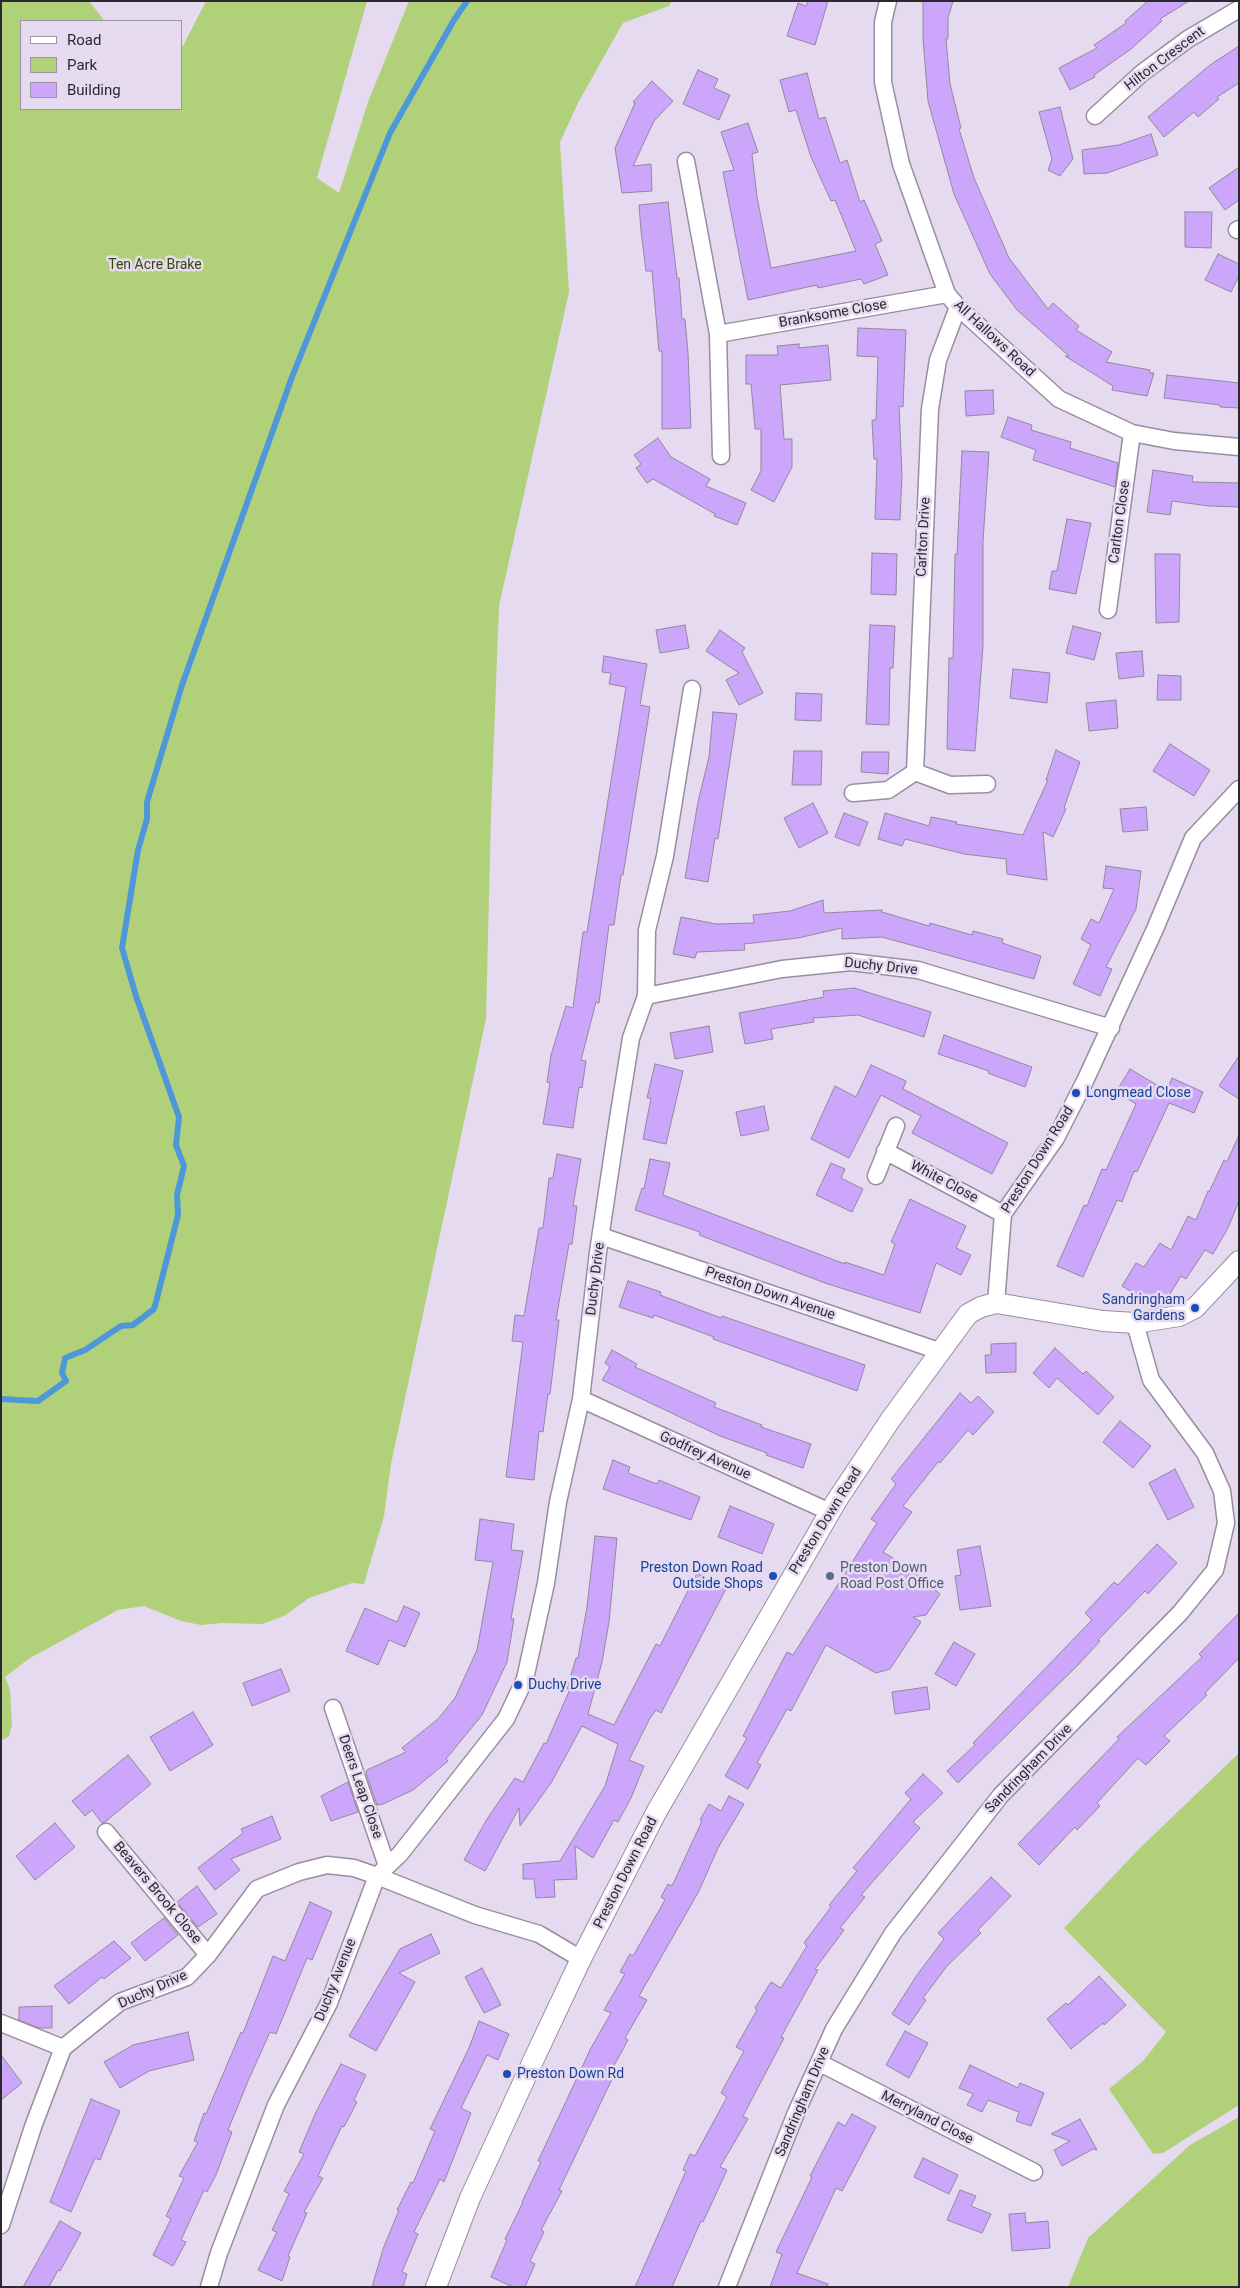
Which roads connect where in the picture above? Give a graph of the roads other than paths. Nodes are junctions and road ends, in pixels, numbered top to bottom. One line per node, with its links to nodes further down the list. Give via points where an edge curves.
1 (888, 1): 5 (street, All Hallows Road, via 883,22 883,82 901,164)
2 (1239, 10): 3 (street, Hilton Crescent, via 1188,39 1142,73)
3 (1095, 116)
4 (686, 161): 7 (street)
5 (947, 294): 6 (street, All Hallows Road); 7 (street, Branksome Close)
6 (958, 307): 8 (street, All Hallows Road, via 1059,399); 13 (street, Carlton Drive, via 938,360 930,409)
7 (718, 334): 10 (street)
8 (1132, 433): 9 (street, All Hallows Road); 11 (street, Carlton Close)
9 (1239, 447)
10 (721, 456)
11 (1108, 610)
12 (692, 689): 17 (street, Duchy Drive, via 665,856 647,930)
13 (915, 772): 14 (street, via 950,785); 16 (street, via 888,790)
14 (987, 784)
15 (1239, 789): 18 (street, Preston Down Road, via 1193,838)
16 (854, 793)
17 (646, 996): 18 (street, Duchy Drive, via 782,969 851,962 918,970); 23 (street, Duchy Drive, via 631,1038)
18 (1111, 1028): 22 (street, Preston Down Road, via 1056,1138)
19 (896, 1126): 20 (street)
20 (886, 1151): 21 (street); 22 (street, White Close)
21 (876, 1176)
22 (1003, 1214): 25 (street, Preston Down Road)
23 (601, 1236): 27 (street, Preston Down Avenue); 28 (street, Duchy Drive)
24 (1239, 1261): 26 (street, via 1195,1308 1179,1316)
25 (996, 1303): 26 (street, via 1103,1321); 27 (street, Preston Down Road, via 981,1306 968,1314)
26 (1135, 1323): 37 (street, Sandringham Drive, via 1151,1380 1204,1453 1222,1490 1226,1523 1215,1570 1180,1613 995,1803 893,1933 834,2029)
27 (939, 1351): 29 (street, Preston Down Road)
28 (581, 1399): 29 (street, Godfrey Avenue); 32 (street, Duchy Drive, via 525,1679 506,1719 400,1854)
29 (830, 1512): 34 (street, Preston Down Road, via 657,1811)
30 (333, 1708): 32 (street, Deers Leap Close)
31 (106, 1832): 33 (street, Beavers Brook Close)
32 (382, 1871): 33 (street, Duchy Drive, via 327,1865 257,1889); 34 (street, via 474,1915 540,1934); 40 (street, Duchy Avenue, via 329,2003 276,2105)
33 (208, 1955): 36 (street, Duchy Drive, via 187,1978 120,2002)
34 (581, 1959): 41 (street, Preston Down Road, via 470,2198)
35 (1, 2023): 36 (street)
36 (63, 2048): 39 (street)
37 (820, 2063): 38 (street, Merryland Close); 42 (street, Sandringham Drive, via 796,2112)
38 (1034, 2172)
39 (1, 2225)
40 (209, 2287)
41 (436, 2287)
42 (727, 2287)

